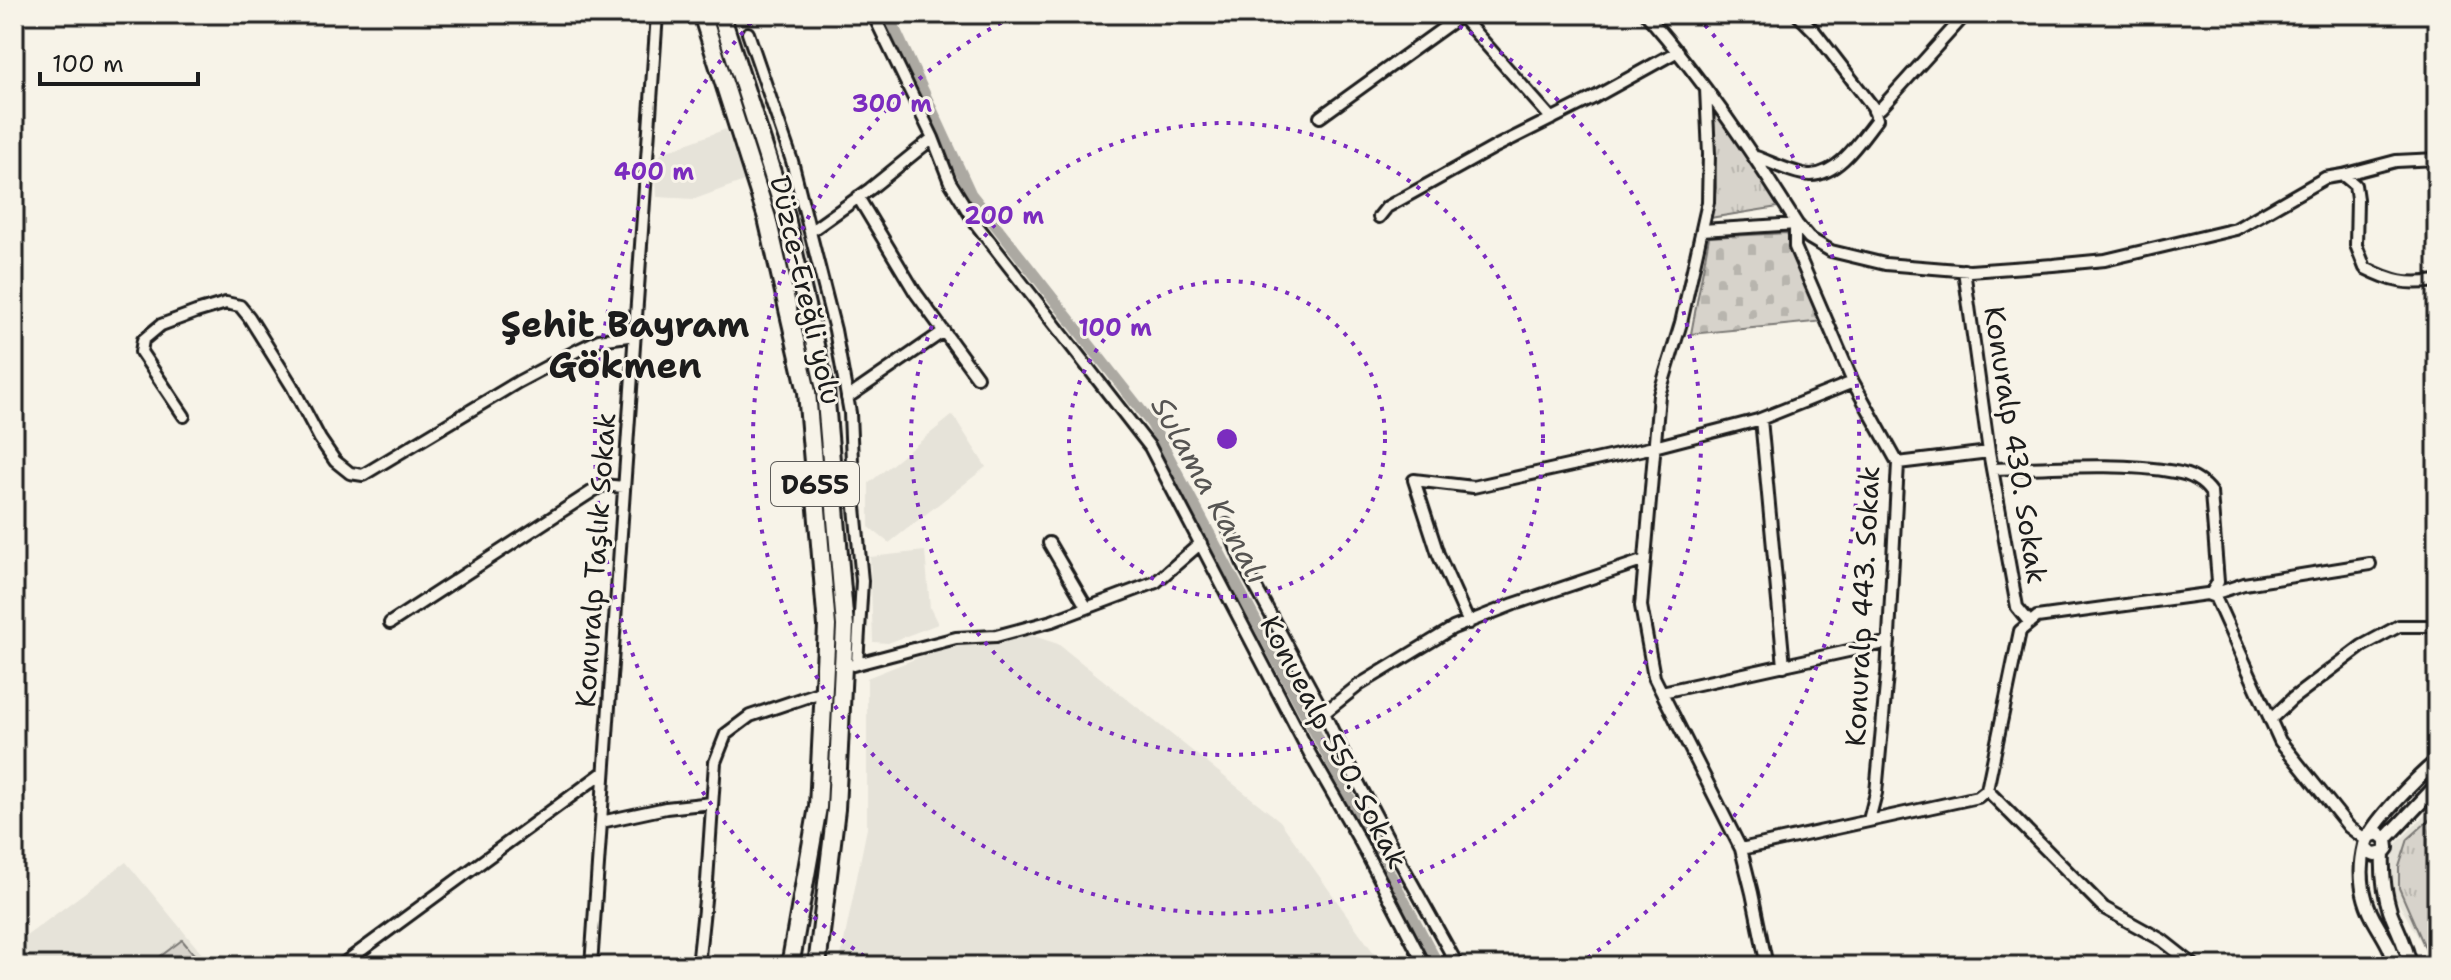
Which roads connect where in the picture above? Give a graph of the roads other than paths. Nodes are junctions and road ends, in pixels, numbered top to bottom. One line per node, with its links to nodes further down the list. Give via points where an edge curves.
1 (657, 14): 27 (street, Konuralp Taşlık Sokak)
2 (702, 14): 52 (highway, Düzce-Ereğli yolu / D655, via 767,218 807,392 827,626)
3 (721, 14): 50 (highway, Düzce-Ereğli yolu, via 785,213 825,389)
4 (873, 14): 15 (street, Konuealp 550. Sokak)
5 (1646, 14): 10 (street)
6 (1797, 14): 12 (street)
7 (1966, 14): 12 (street)
8 (1461, 15): 13 (street); 14 (street)
9 (748, 33): 23 (street)
10 (1678, 51): 11 (street); 14 (street)
11 (1706, 87): 16 (street); 22 (street, via 1708,202)
12 (1874, 111): 16 (street, via 1877,119 1829,170 1810,175)
13 (1320, 117)
14 (1552, 119): 20 (street, via 1387,207)
15 (933, 138): 19 (street); 40 (street, Konuealp 550. Sokak, via 950,182 976,224 1150,447)
16 (1756, 157): 21 (street)
17 (2437, 159): 18 (street, via 2396,161)
18 (2343, 175): 24 (street, via 2325,178 2236,229 2105,260); 25 (street, via 2355,185 2356,245 2365,268 2398,282)
19 (858, 197): 23 (street); 26 (street)
20 (1379, 217)
21 (1796, 224): 22 (street); 24 (street, via 1831,251 1885,264); 29 (street, Konuralp 443. Sokak, via 1795,247)
22 (1702, 230): 33 (street, via 1659,395)
23 (811, 231): 30 (street)
24 (1964, 270): 34 (street, Konuralp 430. Sokak)
25 (2437, 281)
26 (944, 331): 28 (street); 30 (street)
27 (635, 335): 31 (street, via 599,340 580,349 363,475 350,473 335,461 249,317 240,306 226,303 161,325 143,340 141,352); 37 (street, Konuralp Taşlık Sokak)
28 (977, 377)
29 (1853, 382): 32 (street); 35 (street, Konuralp 443. Sokak)
30 (847, 398): 50 (street, via 862,581)
31 (184, 416)
32 (1761, 419): 33 (street); 51 (street)
33 (1654, 447): 41 (street); 46 (street, via 1473,487 1414,480 1438,554)
34 (1989, 452): 35 (street); 36 (street, Konuralp 430. Sokak)
35 (1898, 463): 49 (street, Konuralp 443. Sokak)
36 (1993, 469): 43 (street, via 2132,469 2177,472 2204,483 2211,493 2218,582); 47 (street, Konuralp 430. Sokak, via 2017,607)
37 (624, 487): 45 (street, via 602,485); 57 (street, Konuralp Taşlık Sokak)
38 (1227, 525): 54 (street)
39 (1049, 543): 44 (street)
40 (1201, 543): 44 (street, via 1156,582); 72 (street, Konuealp 550. Sokak)
41 (1645, 560): 46 (street); 53 (street, via 1641,606 1654,677)
42 (2370, 564): 43 (street, via 2244,584)
43 (2210, 595): 47 (street, via 2037,617); 55 (street)
44 (1087, 608): 50 (street, via 1021,630 956,638)
45 (390, 623)
46 (1469, 623): 54 (street, via 1359,685)
47 (2030, 623): 59 (street, via 2020,631)
48 (2437, 626): 55 (street, via 2399,626 2362,646)
49 (1889, 642): 51 (street); 61 (street, Konuralp 443. Sokak)
50 (850, 666): 71 (highway, Düzce-Ereğli yolu)
51 (1784, 666): 53 (street)
52 (824, 691): 60 (street, via 750,716 726,734 715,762); 70 (highway, Düzce-Ereğli yolu / D655, via 818,807)
53 (1662, 692): 65 (street)
54 (1324, 713): 73 (street)
55 (2270, 720): 64 (street, via 2280,741 2339,815)
56 (2437, 761): 64 (main road, via 2380,819)
57 (604, 772): 62 (street, Konuralp Taşlık Sokak); 67 (street)
58 (2437, 785): 63 (main road)
59 (1987, 790): 61 (street, via 1978,797); 75 (street, via 2104,908 2162,940)
60 (712, 803): 62 (street); 69 (street)
61 (1869, 820): 65 (street)
62 (601, 822): 68 (street, Konuralp Taşlık Sokak)
63 (2386, 839): 64 (main road, via 2378,833); 66 (main road)
64 (2367, 840): 66 (main road, via 2372,854); 76 (main road, via 2361,882)
65 (1741, 849): 74 (street)
66 (2383, 853): 77 (main road, via 2384,887)
67 (340, 966)
68 (591, 966)
69 (698, 966)
70 (790, 966)
71 (817, 966)
72 (1425, 966)
73 (1458, 966)
74 (1767, 966)
75 (2195, 966)
76 (2395, 966)
77 (2410, 966)

